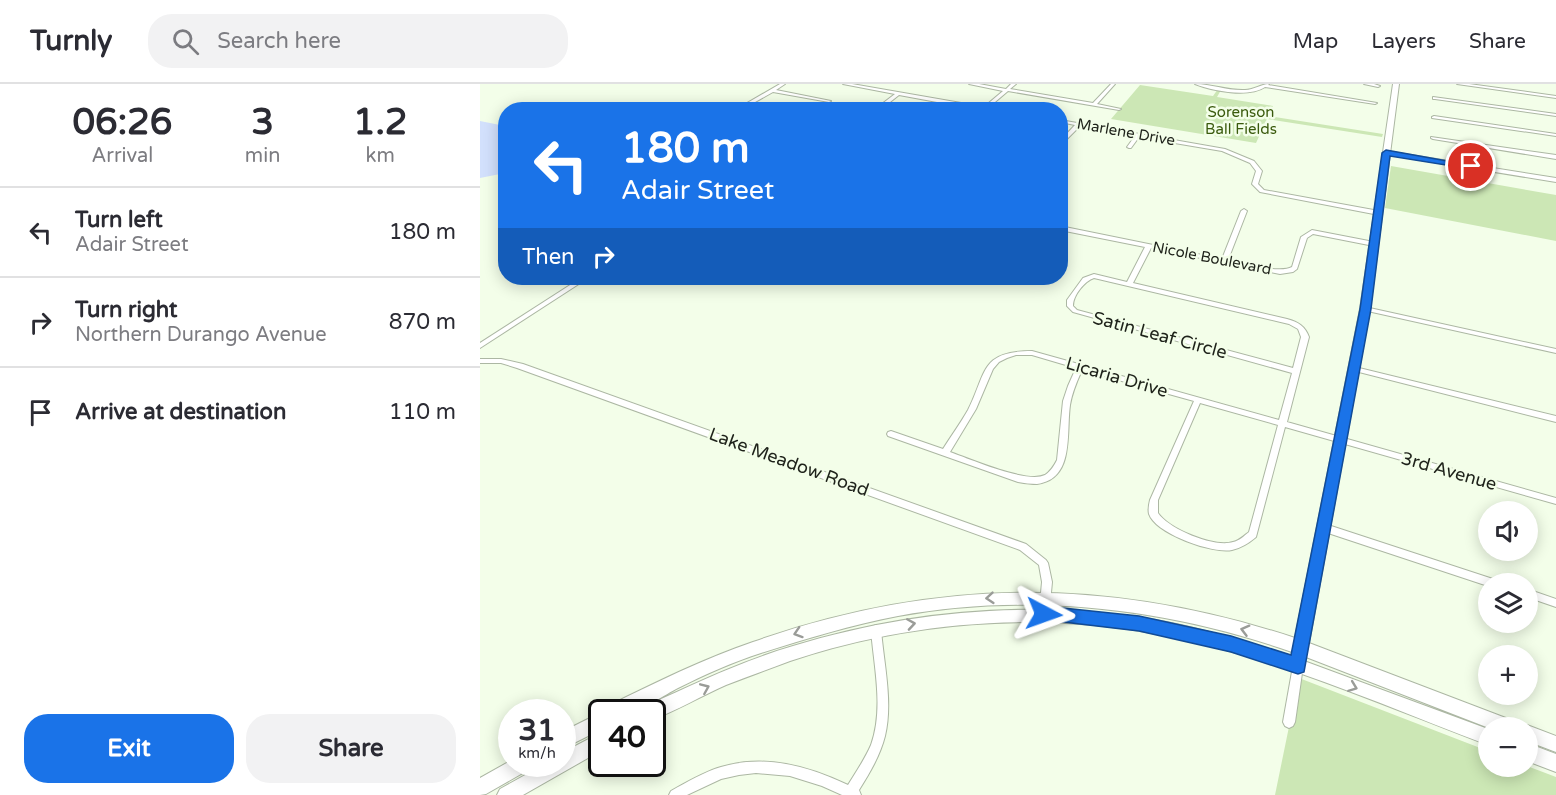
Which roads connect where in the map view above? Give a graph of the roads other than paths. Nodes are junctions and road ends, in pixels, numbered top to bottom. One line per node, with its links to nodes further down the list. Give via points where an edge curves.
1 (783, 84): 12 (street)
2 (845, 84): 14 (street)
3 (971, 84): 13 (street)
4 (1014, 84): 13 (street)
5 (1113, 84): 25 (street)
6 (1197, 84): 10 (street, via 1245,92)
7 (1366, 84): 11 (street)
8 (1396, 84): 36 (street)
9 (1459, 84): 15 (street)
10 (1267, 85): 24 (street)
11 (1378, 86)
12 (771, 90): 18 (street); 19 (street)
13 (1007, 90): 23 (street); 25 (street)
14 (899, 93): 17 (street); 20 (street)
15 (1556, 97)
16 (1435, 98): 27 (street)
17 (941, 100): 21 (street); 22 (street)
18 (829, 101)
19 (750, 102)
20 (887, 102)
21 (939, 102)
22 (951, 102)
23 (992, 102)
24 (1375, 103)
25 (1094, 105): 26 (street)
26 (1119, 109)
27 (1556, 115)
28 (1434, 117): 32 (street)
29 (1068, 122): 30 (street, Marlene Drive)
30 (1079, 124): 31 (street, Marlene Drive); 33 (street)
31 (1138, 135): 35 (street); 40 (street, Marlene Drive, via 1210,146 1242,157 1259,171 1255,184 1262,191)
32 (1556, 135)
33 (1068, 137)
34 (1433, 138): 37 (street)
35 (1129, 147)
36 (1386, 153): 38 (street); 40 (street)
37 (1556, 157)
38 (1556, 180)
39 (1244, 211): 44 (street)
40 (1378, 213): 42 (street)
41 (1068, 230): 43 (street, Nicole Boulevard)
42 (1374, 243): 44 (street, Nicole Boulevard, via 1312,232 1304,237 1291,271); 47 (street)
43 (1149, 246): 44 (street, Nicole Boulevard); 45 (street)
44 (1224, 261)
45 (1130, 282): 53 (street, Satin Leaf Circle, via 1297,324 1305,337); 53 (street, Satin Leaf Circle, via 1094,276 1085,279 1070,306 1084,315)
46 (574, 285): 48 (street)
47 (1365, 309): 49 (street); 52 (street)
48 (480, 346)
49 (1556, 351)
50 (480, 361): 65 (street, Lake Meadow Road, via 520,366 1023,547 1043,563 1047,582)
51 (1080, 367): 54 (street, Licaria Drive); 59 (street, Licaria Drive, via 1032,353 1003,355 984,378 973,407); 59 (street, via 1065,407 1059,466 1051,476 1036,482 1018,479)
52 (1355, 369): 55 (street); 58 (street)
53 (1295, 371): 56 (street)
54 (1198, 400): 56 (street, Licaria Drive); 56 (street, via 1154,500 1153,513 1176,533 1217,547 1244,542 1253,534)
55 (1556, 418)
56 (1282, 423): 58 (street, Licaria Drive)
57 (891, 434): 59 (street)
58 (1341, 440): 60 (street, 3rd Avenue); 61 (street)
59 (945, 452)
60 (1556, 501)
61 (1325, 528): 62 (street); 67 (street)
62 (1478, 578)
63 (1538, 597): 64 (street)
64 (1556, 603)
65 (1045, 606): 66 (street, one-way to 65); 67 (street, one-way to 65, via 1146,607); 68 (street, via 1231,644); 69 (street, one-way to 69, via 1004,597 925,604 860,616 728,657)
66 (876, 630): 70 (street, one-way to 66, via 766,661); 83 (street, via 883,705 879,737)
67 (1300, 648): 68 (street); 71 (street)
68 (1298, 666): 72 (street); 73 (street, one-way to 73)
69 (638, 699)
70 (666, 706)
71 (1482, 717)
72 (1289, 722)
73 (1478, 733)
74 (1538, 738): 75 (street)
75 (1556, 744)
76 (1538, 749): 78 (street)
77 (1538, 756): 79 (street)
78 (1556, 756)
79 (1556, 763)
80 (499, 777): 82 (street)
81 (538, 777): 84 (street)
82 (480, 788)
83 (852, 794): 85 (street, via 809,774 767,765 722,772)
84 (507, 795)
85 (675, 795)

